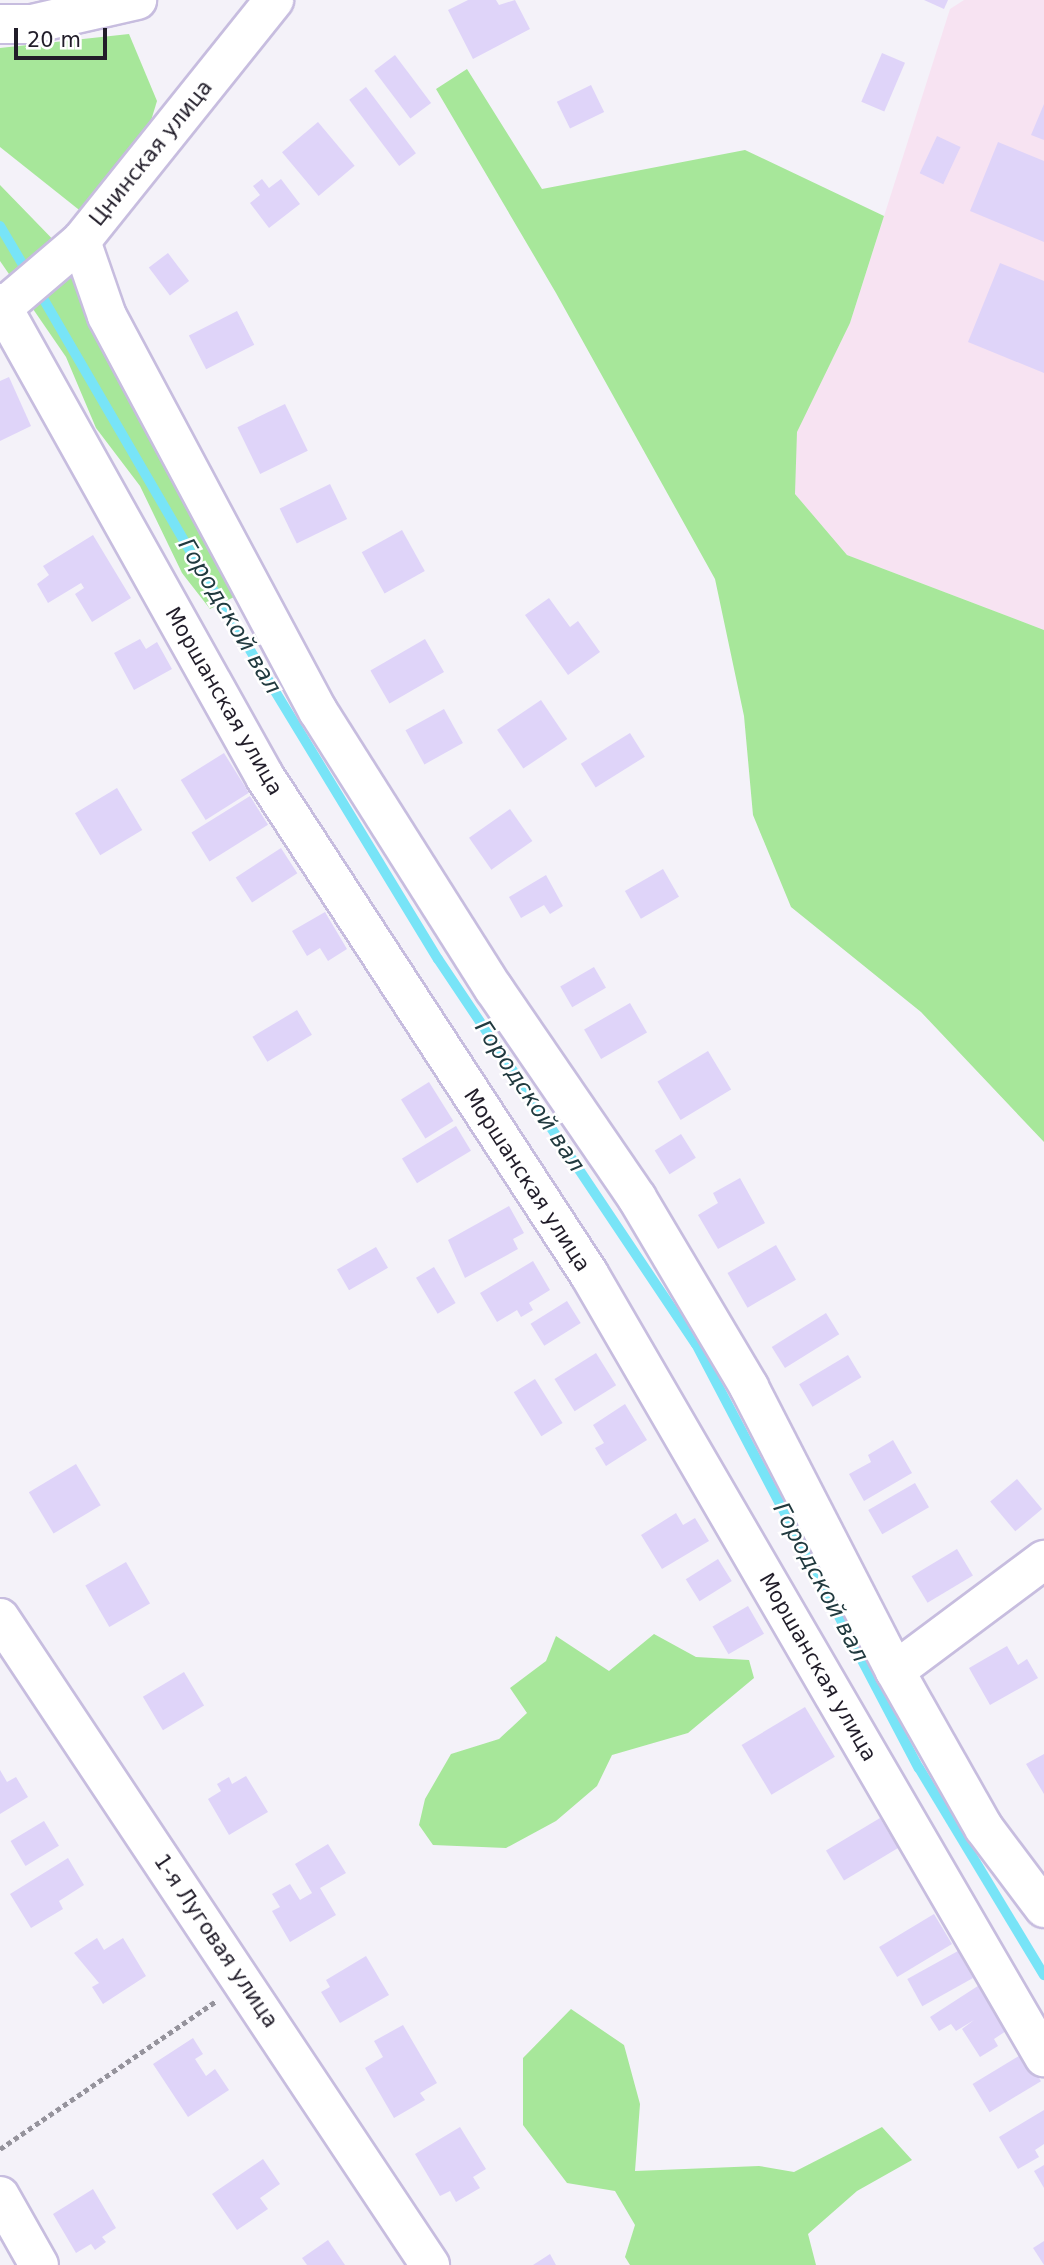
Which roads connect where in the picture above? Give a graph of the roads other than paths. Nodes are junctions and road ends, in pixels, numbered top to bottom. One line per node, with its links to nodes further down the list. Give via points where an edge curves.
1 (137, 0): 3 (street, via 32,24)
2 (274, 0): 4 (street, Цнинская улица)
3 (0, 24)
4 (81, 241): 5 (street, Цнинская улица); 8 (street, via 107,316 318,712 494,989 637,1198 749,1387)
5 (15, 296): 10 (street, Моршанская улица, via 265,777 589,1274)
6 (1044, 1560): 8 (street)
7 (0, 1618): 13 (street, 1-я Луговая улица)
8 (895, 1671): 9 (street, via 984,1828)
9 (1044, 1908)
10 (1044, 2057)
11 (0, 2196): 12 (street)
12 (39, 2265)
13 (430, 2265)

